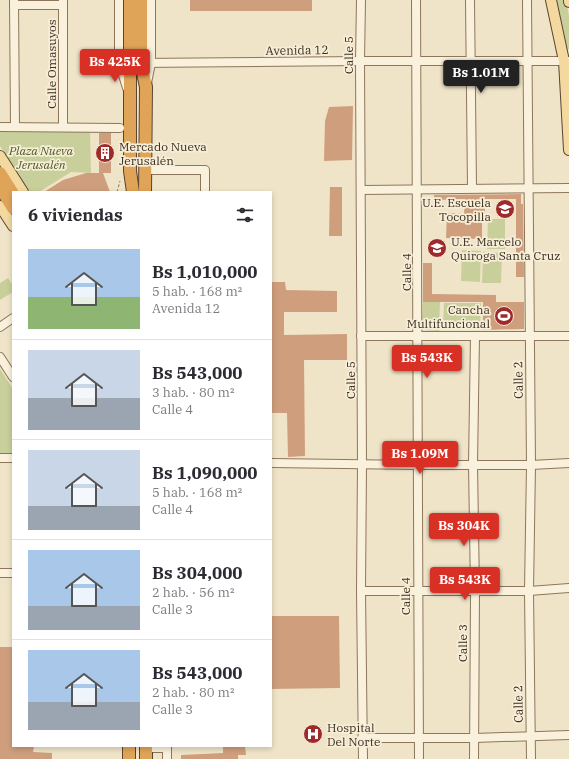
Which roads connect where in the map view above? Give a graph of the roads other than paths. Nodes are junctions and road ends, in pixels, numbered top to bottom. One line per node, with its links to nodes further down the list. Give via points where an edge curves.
1 (119, 0): 18 (street, via 119,62)
2 (130, 0): 17 (highway)
3 (141, 0): 17 (highway)
4 (151, 0): 17 (street)
5 (361, 0): 13 (street, Calle 5)
6 (416, 0): 14 (street, Calle 4)
7 (470, 0): 12 (street)
8 (527, 0): 16 (street, Calle 2)
9 (551, 0): 15 (main road)
10 (14, 2): 11 (street); 20 (street)
11 (63, 3): 21 (street, Calle Omasuyos)
12 (471, 60): 14 (street, Avenida 12); 16 (street, Avenida 12); 31 (street)
13 (360, 61): 14 (street, Avenida 12); 17 (street, Avenida 12); 35 (street, Calle 5)
14 (417, 61): 34 (street, Calle 4)
15 (566, 61): 16 (street, Avenida 12); 23 (main road)
16 (527, 62): 32 (street, Calle 2)
17 (141, 63): 18 (highway); 26 (highway, via 146,88)
18 (130, 99): 27 (highway)
19 (0, 127): 20 (street)
20 (15, 127): 21 (street)
21 (63, 127): 22 (street)
22 (120, 128)
23 (569, 128): 24 (main road)
24 (569, 150)
25 (0, 156): 37 (main road)
26 (145, 170): 39 (highway); 40 (street, via 205,170)
27 (130, 171): 30 (highway); 38 (highway)
28 (0, 173): 36 (highway)
29 (0, 187): 42 (highway)
30 (122, 187)
31 (472, 188): 32 (street); 34 (street)
32 (528, 188): 33 (street); 46 (street, Calle 2)
33 (569, 188)
34 (417, 189): 35 (street); 48 (street, Calle 4)
35 (361, 190): 47 (street, Calle 5)
36 (12, 191)
37 (22, 191)
38 (133, 191)
39 (145, 191)
40 (205, 191)
41 (0, 206): 43 (main road)
42 (12, 206)
43 (12, 224)
44 (12, 319): 45 (street)
45 (0, 327)
46 (529, 335): 49 (street); 50 (street); 59 (street, Calle 2)
47 (361, 336): 48 (street); 57 (street, Calle 5)
48 (418, 336): 49 (street); 60 (street, Calle 4)
49 (475, 336): 58 (street, Calle 3)
50 (569, 336)
51 (0, 357): 52 (street)
52 (12, 375)
53 (0, 458): 54 (street)
54 (12, 458)
55 (272, 463): 57 (street)
56 (569, 463): 59 (street)
57 (362, 464): 60 (street); 64 (street, Calle 5)
58 (473, 464): 59 (street); 60 (street); 66 (street, Calle 3)
59 (531, 464): 67 (street, Calle 2)
60 (417, 465): 65 (street, Calle 4)
61 (0, 573): 62 (street)
62 (12, 573)
63 (569, 588): 67 (street)
64 (361, 591): 65 (street); 70 (street, Calle 5)
65 (417, 591): 66 (street); 71 (street, Calle 4)
66 (475, 591): 67 (street); 72 (street, Calle 3)
67 (529, 591): 69 (street, Calle 2)
68 (569, 735): 69 (street)
69 (531, 736): 72 (street); 81 (street, Calle 2)
70 (362, 738): 71 (street); 78 (street, Calle 5)
71 (419, 738): 72 (street); 79 (street, Calle 4)
72 (474, 738): 80 (street, Calle 3)
73 (129, 747): 76 (highway)
74 (167, 747): 75 (street); 77 (street)
75 (146, 751)
76 (129, 759)
77 (167, 759)
78 (363, 759)
79 (419, 759)
80 (474, 759)
81 (531, 759)

